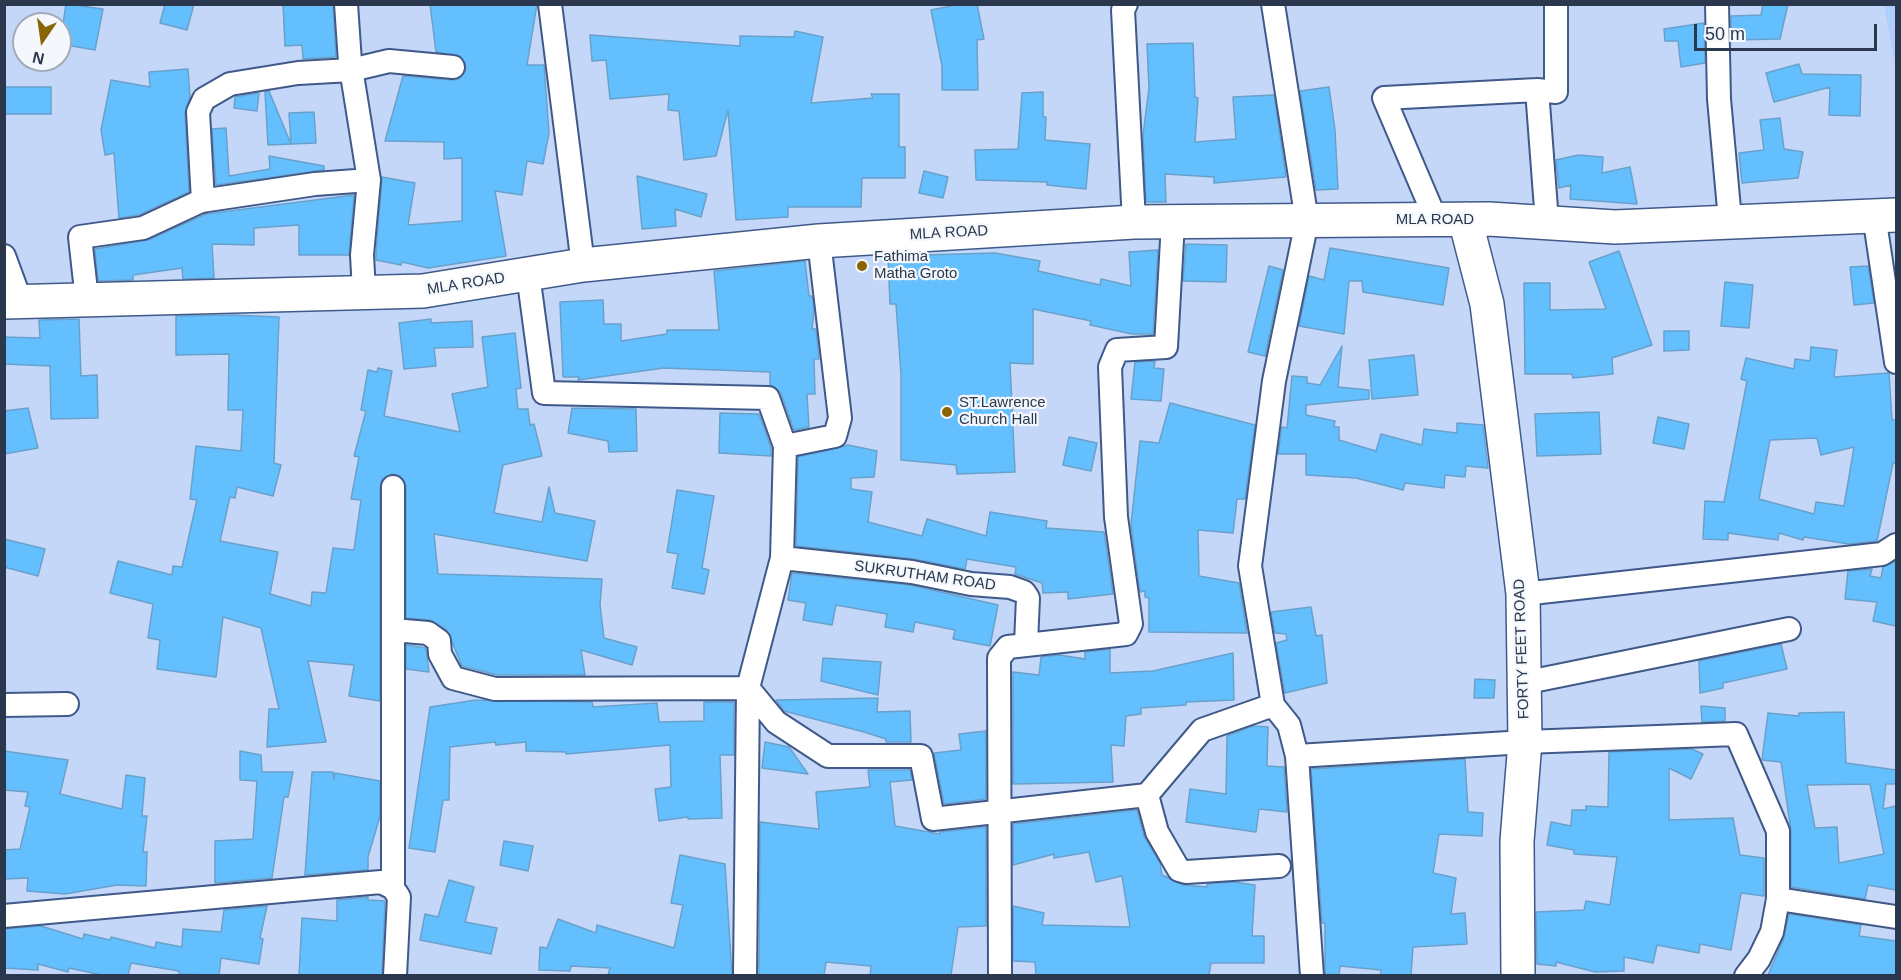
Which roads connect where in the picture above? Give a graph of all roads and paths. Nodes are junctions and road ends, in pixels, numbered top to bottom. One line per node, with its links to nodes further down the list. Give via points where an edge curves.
1 (346, 4): 8 (street)
2 (550, 4): 21 (street)
3 (1126, 4): 16 (street, via 1123,10)
4 (1273, 4): 14 (street)
5 (1556, 4): 9 (street, via 1556,92)
6 (1717, 4): 15 (street, via 1719,99)
7 (453, 66): 8 (street, via 388,61)
8 (351, 70): 10 (street); 11 (street, via 298,73 230,84 204,99 198,112)
9 (1537, 90): 13 (street, via 1384,98); 18 (street)
10 (369, 180): 11 (street); 23 (street, via 362,255)
11 (203, 201): 24 (street, via 143,228 80,237)
12 (1885, 215): 15 (street, MLA ROAD); 26 (street)
13 (1450, 219): 14 (street, MLA ROAD); 18 (street, MLA ROAD); 31 (street, FORTY FEET ROAD, via 1487,304)
14 (1307, 220): 17 (street, MLA ROAD); 39 (street, via 1274,381 1250,566)
15 (1730, 220): 18 (street, MLA ROAD, via 1615,227)
16 (1134, 222): 17 (street, MLA ROAD); 19 (street, MLA ROAD)
17 (1173, 222): 34 (street, via 1166,346 1117,350 1110,367 1116,517 1131,624 1126,634)
18 (1547, 222)
19 (819, 241): 21 (street, MLA ROAD); 27 (street, via 840,418 835,436)
20 (4, 256): 25 (street)
21 (583, 266): 22 (street, MLA ROAD)
22 (528, 274): 23 (street, MLA ROAD, via 423,291); 27 (street, via 544,393 768,399)
23 (364, 292): 24 (street, MLA ROAD)
24 (87, 300): 25 (street, MLA ROAD)
25 (13, 302)
26 (1896, 362)
27 (785, 446): 30 (street)
28 (393, 487): 33 (street)
29 (1896, 545): 31 (street, via 1882,554)
30 (782, 558): 34 (street, SUKRUTHAM ROAD, via 1010,586 1028,598); 36 (street)
31 (1522, 594): 35 (street, FORTY FEET ROAD)
32 (1789, 629): 35 (street)
33 (393, 630): 36 (street, via 428,633 439,641 440,654 453,678 495,689); 45 (street)
34 (1026, 643): 43 (street, via 1008,646 999,658)
35 (1523, 683): 40 (street, FORTY FEET ROAD)
36 (748, 688): 43 (street, via 776,722 828,756 921,756 933,819); 50 (street)
37 (67, 704): 38 (street)
38 (4, 705)
39 (1273, 705): 41 (street, via 1289,725); 42 (street, via 1203,730)
40 (1525, 742): 41 (street); 46 (street, via 1736,734 1778,831); 53 (street, FORTY FEET ROAD, via 1517,841)
41 (1297, 756): 52 (street)
42 (1147, 795): 43 (street); 44 (street, via 1157,832 1179,870)
43 (998, 810): 51 (street)
44 (1279, 866)
45 (393, 888): 47 (street, via 381,882); 49 (street, via 399,897)
46 (1778, 899): 48 (street); 54 (street, via 1772,932)
47 (4, 916)
48 (1896, 917)
49 (395, 975)
50 (745, 975)
51 (1000, 975)
52 (1312, 975)
53 (1518, 975)
54 (1746, 975)

